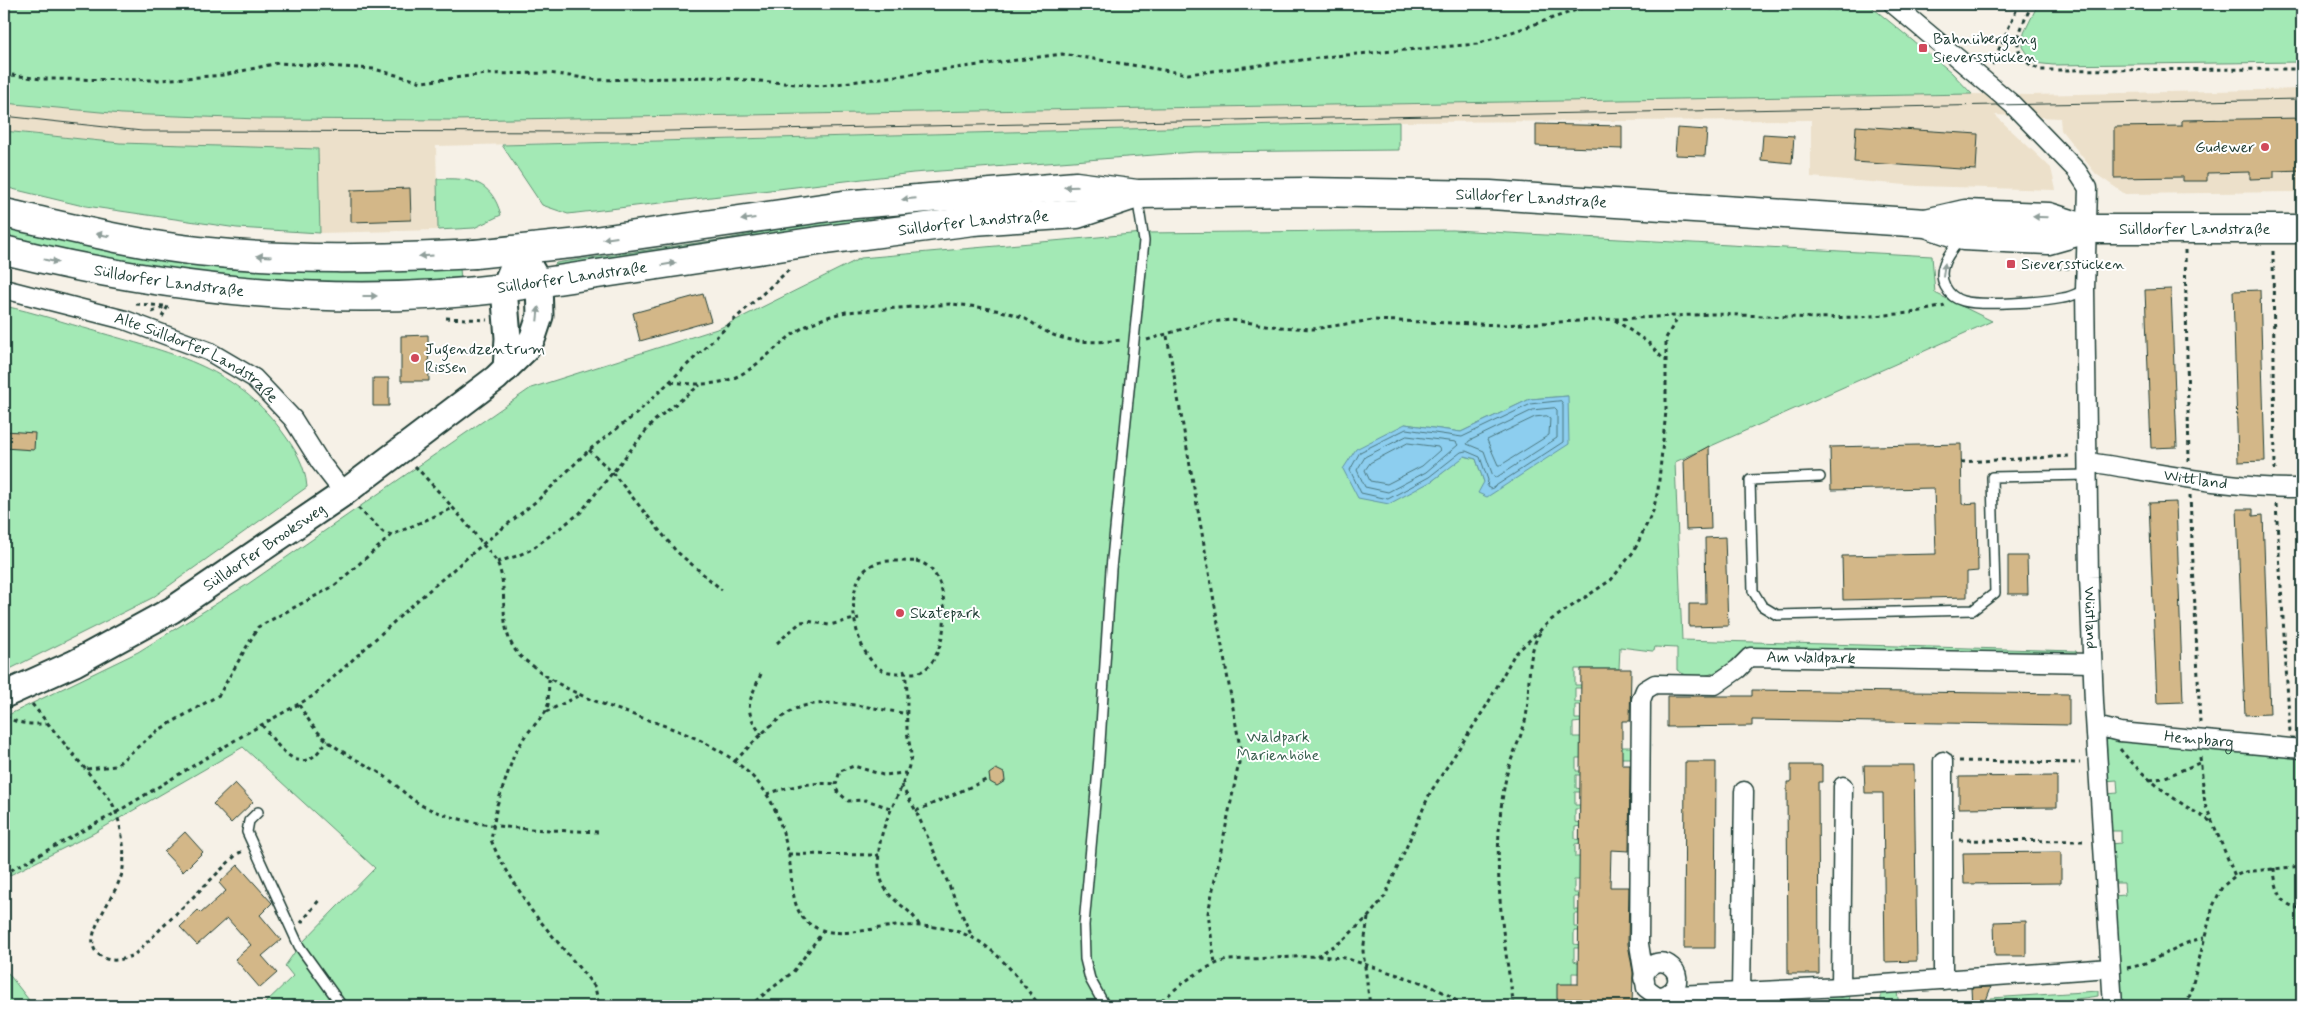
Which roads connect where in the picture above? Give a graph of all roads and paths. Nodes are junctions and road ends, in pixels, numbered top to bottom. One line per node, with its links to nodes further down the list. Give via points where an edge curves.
1 (1594, 4): 8 (path, via 1477,44 1334,56 1188,74 1062,54 821,86 710,78 598,80 549,73 487,74 422,82 374,69 278,63 224,75 160,80 42,79)
2 (1705, 4): 3 (path, via 1837,9)
3 (1855, 4)
4 (2019, 4): 9 (path)
5 (2032, 4): 7 (path, via 2018,45 2020,56 2028,65 2040,70)
6 (1903, 7): 9 (street)
7 (2302, 69)
8 (4, 74)
9 (1985, 81): 13 (street, via 2077,171 2088,188)
10 (1137, 194): 12 (main road, Sülldorfer Landstraße, via 1490,195); 17 (main road, Sülldorfer Landstraße, one-way to 17, via 1076,186 951,195 843,205); 21 (main road, Sülldorfer Landstraße, one-way to 10, via 973,221 1077,214); 29 (lane, via 1144,241)
11 (4, 213): 17 (main road, Sülldorfer Landstraße, one-way to 11, via 333,259 196,251 106,236)
12 (1926, 223): 13 (main road, Sülldorfer Landstraße, one-way to 12, via 2049,217 1965,214); 15 (main road, Sülldorfer Landstraße)
13 (2087, 229): 14 (main road, Sülldorfer Landstraße); 15 (main road, Sülldorfer Landstraße, via 2048,240); 24 (street, Wüstland)
14 (2302, 229)
15 (1963, 236): 25 (lane, one-way to 15, via 1947,289 1942,272)
16 (4, 250): 22 (main road, Sülldorfer Landstraße, one-way to 22, via 139,279 258,293 382,296)
17 (520, 250): 21 (main road, Sülldorfer Brooksweg); 22 (main road)
18 (794, 265): 32 (path)
19 (2273, 268): 41 (path)
20 (2186, 271): 40 (path)
21 (539, 283): 22 (main road, Sülldorfer Landstraße); 31 (main road, Sülldorfer Brooksweg, one-way to 21, via 533,337 540,316)
22 (504, 288): 31 (main road, via 508,338)
23 (4, 289): 43 (street, Alte Sülldorfer Landstraße, via 125,320 208,350 254,378 293,419 320,462)
24 (2085, 290): 25 (lane, via 2064,298 2043,300); 37 (street, Wüstland)
25 (1962, 301): 26 (path, via 1911,313 1859,317)
26 (1679, 316): 27 (path); 30 (path, via 1666,338)
27 (1614, 319): 28 (path, via 1502,326 1373,320 1313,329 1231,320 1202,323); 30 (path, via 1650,344)
28 (1167, 336): 29 (path); 107 (path, via 1241,753 1208,913)
29 (1133, 340): 33 (path, via 1090,341 1061,337 1013,314 967,305 846,312 798,331 741,374 728,380); 121 (lane, via 1108,607 1084,924 1085,958 1090,979)
30 (1664, 360): 50 (path, via 1666,412 1660,478 1653,511 1640,541 1611,580)
31 (506, 369): 35 (main road, Sülldorfer Brooksweg)
32 (671, 382): 33 (path); 34 (path)
33 (701, 384): 38 (path, via 654,421)
34 (589, 450): 38 (path); 46 (path, via 539,499)
35 (400, 451): 43 (main road, Sülldorfer Brooksweg); 44 (path)
36 (1962, 462): 37 (path)
37 (2089, 464): 39 (lane, via 1992,477 1995,593 1972,610 1777,615 1762,606 1753,591 1750,480); 40 (street, Wittland); 52 (street, Wüstland)
38 (612, 472): 47 (path, via 586,507 566,525 532,549); 48 (path, via 676,551)
39 (1820, 477)
40 (2190, 478): 41 (street, Wittland); 66 (path)
41 (2276, 488): 42 (street, Wittland); 68 (path)
42 (2302, 488)
43 (349, 499): 45 (path, via 383,532); 56 (main road, Sülldorfer Brooksweg, via 172,610 75,663)
44 (453, 508): 45 (path); 46 (path)
45 (392, 535): 73 (path, via 327,591 258,627 219,695 157,731 115,766)
46 (483, 544): 47 (path); 58 (path, via 327,685)
47 (498, 562): 55 (path, via 506,632 520,656)
48 (722, 590)
49 (857, 618): 51 (path, via 829,625 801,622); 53 (path, via 858,637 878,669); 53 (path, via 857,583 866,570 879,562 916,561 929,566 943,590 942,633 933,660 927,667 922,671)
50 (1543, 627): 100 (path, via 1514,655 1487,705 1430,793 1385,896); 125 (path, via 1532,649 1526,717 1506,777 1500,827 1502,915)
51 (776, 643)
52 (2092, 662): 64 (street, Wüstland); 110 (street, Am Waldpark, via 1750,657 1715,684 1655,684 1645,690 1641,700 1639,944)
53 (904, 672): 61 (path)
54 (761, 674): 65 (path, via 749,702 749,711 752,722)
55 (549, 678): 57 (path); 59 (path)
56 (11, 691): 62 (path)
57 (580, 695): 59 (path); 69 (path, via 686,734)
58 (299, 705): 63 (path); 67 (path)
59 (545, 713): 87 (path, via 519,744)
60 (4, 714): 62 (path, via 16,722)
61 (908, 714): 65 (path, via 843,704 806,706 784,716); 74 (path, via 911,752)
62 (48, 724): 73 (path)
63 (262, 725): 67 (path, via 294,760 302,761 314,756); 84 (path)
64 (2096, 726): 66 (street, Hempbarg, via 2120,732); 71 (street, Wüstland); 76 (path)
65 (762, 735): 69 (path)
66 (2201, 739): 68 (street, Hempbarg); 72 (path)
67 (328, 741): 87 (path, via 384,775 413,801 462,821)
68 (2296, 748)
69 (735, 761): 81 (path)
70 (1943, 761): 71 (path); 89 (street)
71 (2098, 763): 90 (street, Wüstland)
72 (2199, 763): 76 (path); 86 (path)
73 (86, 769): 84 (path)
74 (906, 773): 77 (path, via 884,775 854,766 840,771); 78 (path)
75 (986, 780): 83 (path)
76 (2150, 780): 86 (path)
77 (836, 784): 81 (path, via 795,785); 82 (path, via 838,792 848,801 866,800)
78 (901, 785): 82 (path); 83 (path)
79 (1843, 786): 113 (street)
80 (1744, 791): 114 (street)
81 (767, 794): 92 (path, via 782,827)
82 (890, 808): 93 (path, via 883,826)
83 (916, 811): 104 (path)
84 (117, 812): 91 (path, via 124,867 114,894 94,928 92,940 94,950 111,960 134,956 236,854); 96 (path)
85 (258, 812): 91 (lane, via 249,821 247,832)
86 (2211, 821): 97 (path)
87 (492, 824): 88 (path); 118 (path, via 491,840 498,856 531,910 595,987)
88 (598, 832)
89 (1943, 840): 90 (path); 112 (street)
90 (2103, 841): 109 (street, Wüstland)
91 (254, 846): 103 (lane)
92 (788, 854): 93 (path); 102 (path, via 799,909 805,920)
93 (879, 855): 101 (path, via 884,888 892,899 914,916)
94 (2302, 866): 95 (path)
95 (2274, 868): 97 (path); 99 (path, via 2282,899)
96 (4, 874)
97 (2235, 876): 105 (path, via 2220,890)
98 (320, 898): 103 (path)
99 (2302, 908)
100 (1369, 916): 106 (path, via 1342,941); 108 (path, via 1364,939)
101 (919, 926): 102 (path, via 840,932); 104 (path, via 936,927)
102 (824, 930): 119 (path, via 793,972)
103 (293, 934): 117 (lane)
104 (972, 938): 120 (path, via 1002,960)
105 (2204, 938): 109 (path, via 2171,949 2140,966); 127 (path)
106 (1316, 956): 107 (path, via 1240,958); 108 (path)
107 (1215, 963): 122 (path, via 1176,988)
108 (1365, 963): 123 (path); 124 (path, via 1431,986)
109 (2110, 968): 112 (street); 126 (street, Wüstland)
110 (1648, 971): 111 (street, via 1660,962 1669,964); 116 (street, via 1646,988)
111 (1678, 978): 115 (street); 116 (street, via 1675,989)
112 (1943, 980): 113 (street)
113 (1841, 987): 114 (street)
114 (1741, 993): 115 (street)
115 (1705, 995): 116 (street)
116 (1663, 996)
117 (342, 1006)
118 (599, 1006)
119 (749, 1006)
120 (1040, 1006)
121 (1105, 1006)
122 (1156, 1006)
123 (1370, 1006)
124 (1463, 1006)
125 (1514, 1006)
126 (2113, 1006)
127 (2187, 1006)

